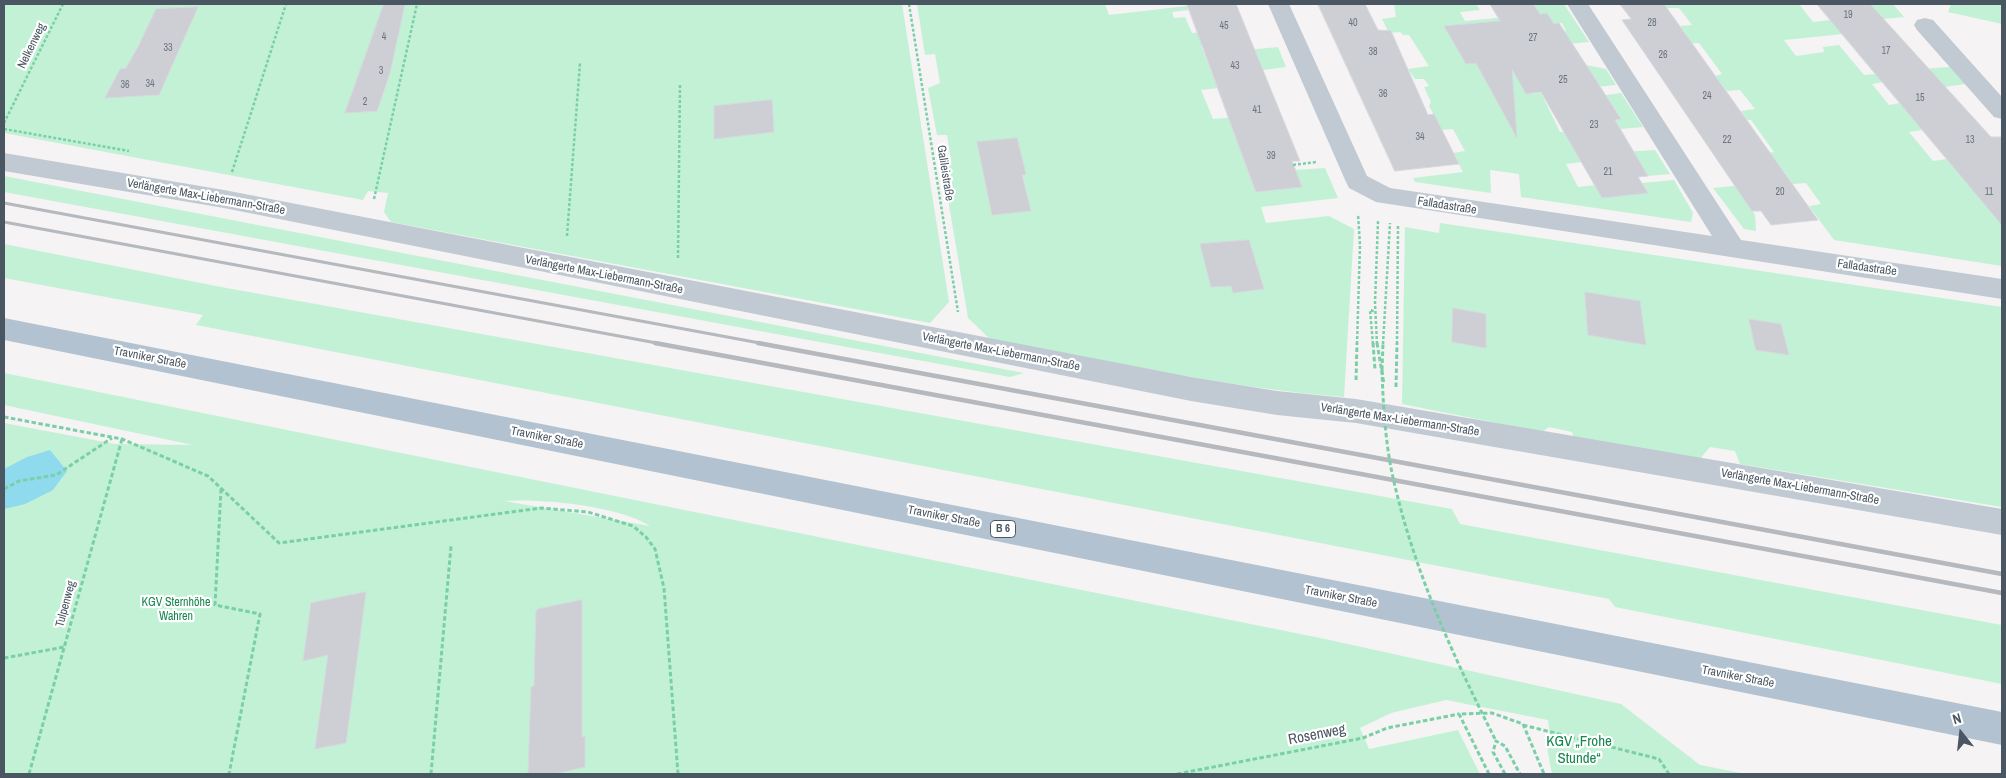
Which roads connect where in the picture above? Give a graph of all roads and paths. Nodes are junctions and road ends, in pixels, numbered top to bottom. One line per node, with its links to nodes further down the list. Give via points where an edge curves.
1 (62, 4): 11 (path, Nelkenweg)
2 (286, 4): 18 (path)
3 (417, 4): 24 (path, via 372,205)
4 (909, 4): 31 (path, Galileistraße)
5 (1279, 4): 25 (street, Falladastraße, via 1358,182 1384,196)
6 (1578, 4): 25 (street)
7 (1925, 25): 10 (street)
8 (580, 63): 26 (path)
9 (680, 85): 28 (path)
10 (2002, 111)
11 (4, 123)
12 (4, 129): 13 (path)
13 (137, 153)
14 (4, 162): 19 (street, Verlängerte Max-Liebermann-Straße)
15 (1306, 163): 16 (path)
16 (1293, 165)
17 (223, 168): 18 (path)
18 (232, 170): 19 (path)
19 (224, 199): 24 (street, Verlängerte Max-Liebermann-Straße)
20 (1358, 210): 35 (path)
21 (1378, 212): 29 (path)
22 (1390, 219): 48 (path, bridge, via 1382,329 1381,409 1388,450 1425,586)
23 (1398, 220): 34 (path)
24 (364, 227): 26 (street, Verlängerte Max-Liebermann-Straße)
25 (1732, 248): 27 (street, Falladastraße)
26 (565, 267): 28 (street, Verlängerte Max-Liebermann-Straße)
27 (2002, 288)
28 (678, 289): 31 (street, Verlängerte Max-Liebermann-Straße)
29 (1376, 312): 32 (path); 33 (path, via 1370,310)
30 (4, 329): 47 (main road, Travniker Straße / B 6)
31 (963, 345): 35 (street, Verlängerte Max-Liebermann-Straße, via 1276,403)
32 (1379, 365)
33 (1375, 370)
34 (1396, 394)
35 (1356, 411): 41 (street, Verlängerte Max-Liebermann-Straße)
36 (4, 417): 37 (path)
37 (112, 437): 38 (path); 40 (path, via 56,476 19,481)
38 (122, 439): 39 (path, via 208,476); 43 (path, Tulpenweg)
39 (222, 488): 50 (path, via 216,605 260,614); 52 (path, via 279,543 541,508 588,512 633,526 655,549 664,588)
40 (4, 489)
41 (2002, 522)
42 (451, 546): 51 (path)
43 (64, 647): 44 (path); 49 (path, Tulpenweg)
44 (4, 658)
45 (1459, 714): 46 (path, Rosenweg, via 1492,713); 53 (path, Rosenweg, via 1387,728 1363,738); 54 (path)
46 (1523, 724): 57 (path); 58 (path, Rosenweg, via 1659,759)
47 (2002, 729)
48 (1496, 741): 55 (path, via 1493,752); 56 (path, via 1505,746)
49 (29, 774)
50 (228, 774)
51 (431, 774)
52 (678, 774)
53 (1177, 774)
54 (1489, 774)
55 (1504, 774)
56 (1520, 774)
57 (1544, 774)
58 (1669, 774)

